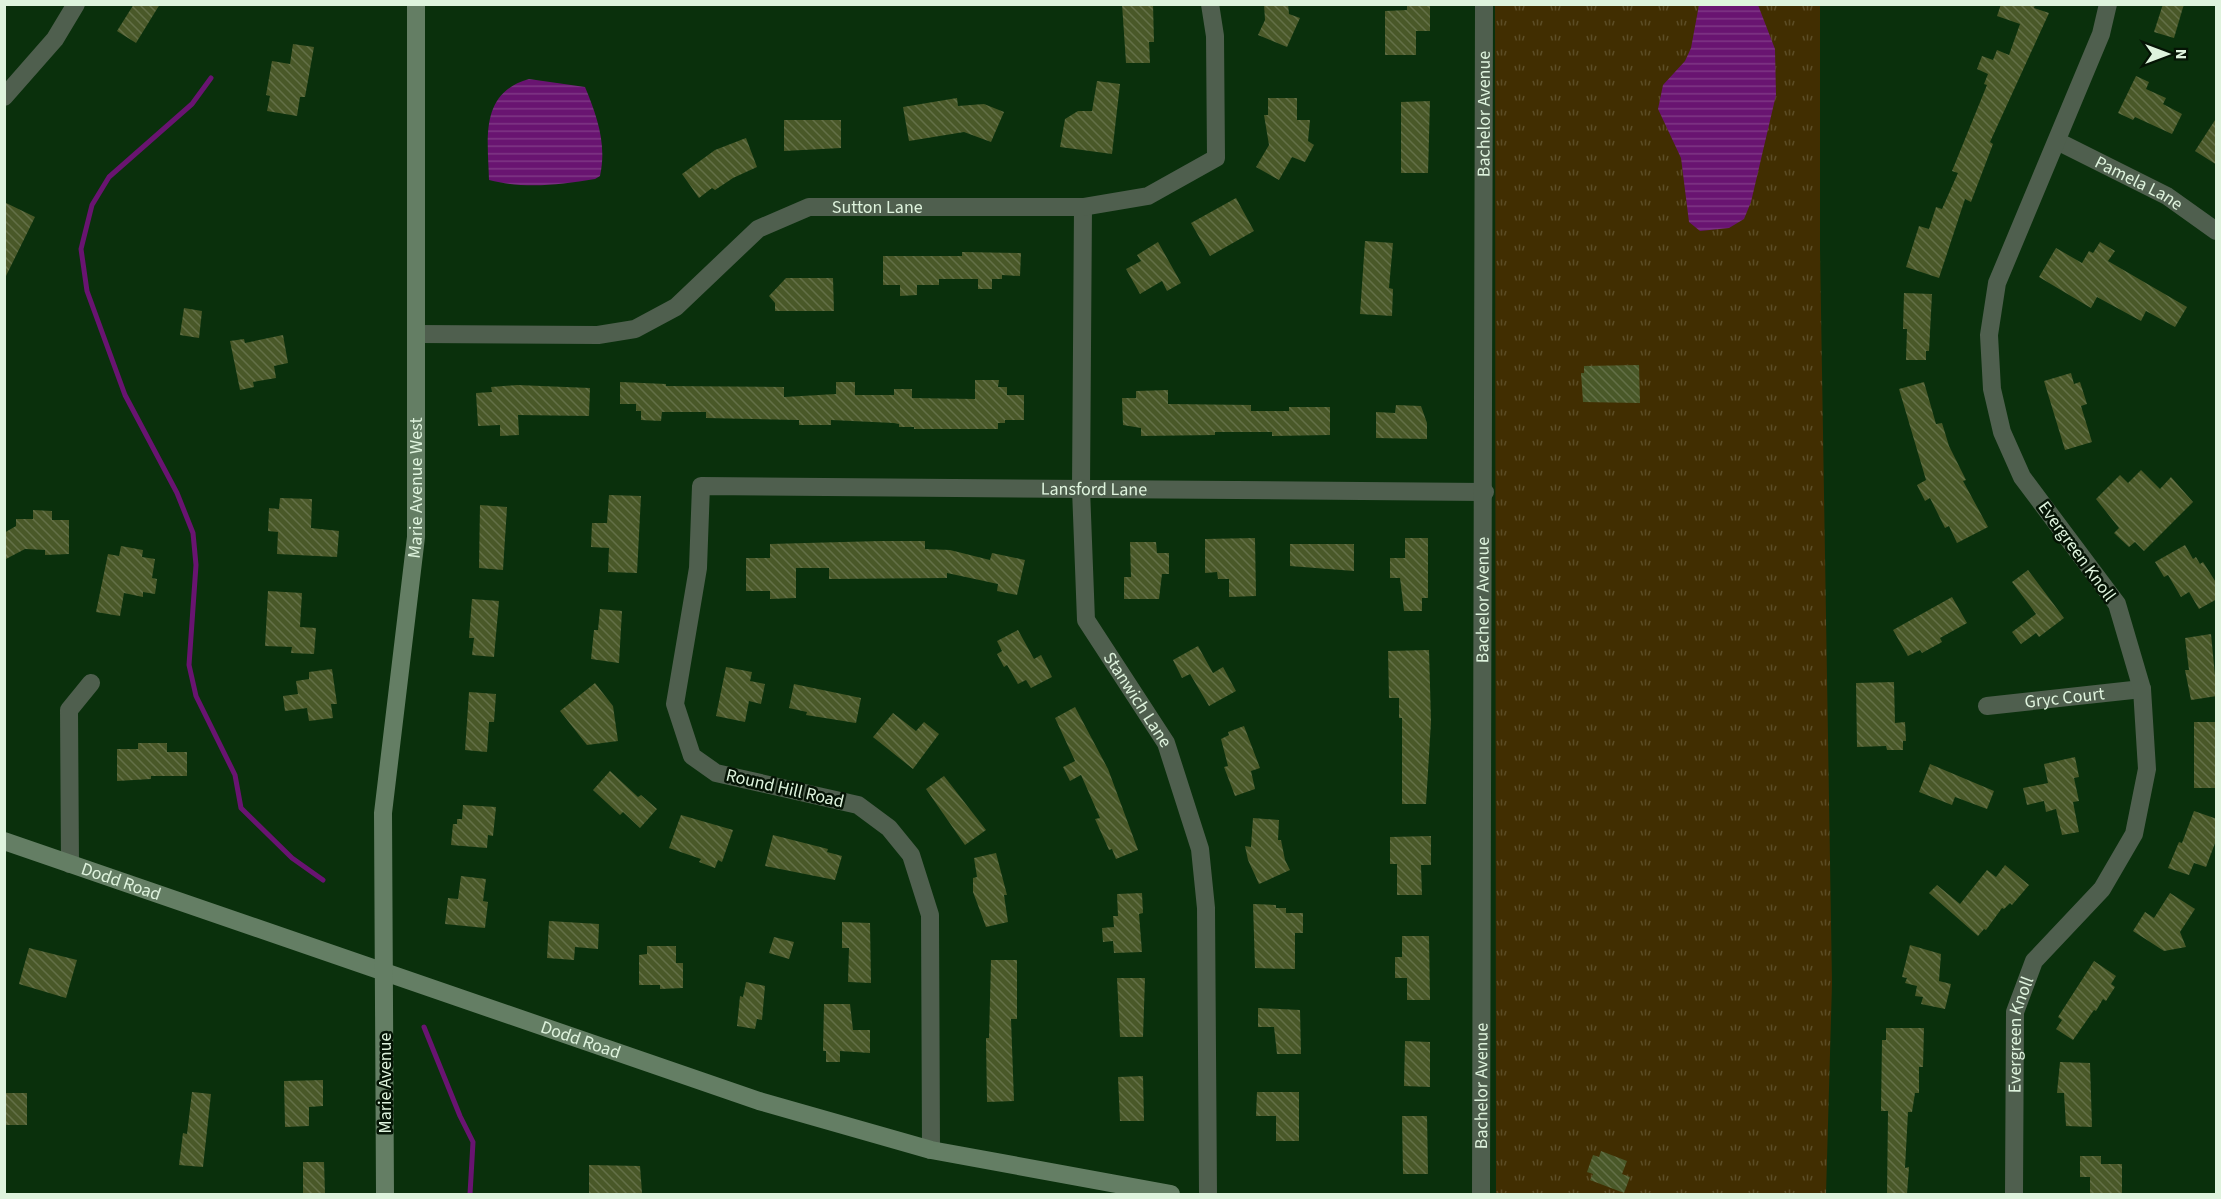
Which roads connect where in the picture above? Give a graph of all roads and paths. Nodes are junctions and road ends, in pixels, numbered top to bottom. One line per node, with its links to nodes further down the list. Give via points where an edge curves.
1 (76, 4): 6 (street, via 55,39)
2 (416, 4): 10 (main road, Marie Avenue West)
3 (1210, 4): 8 (street, Sutton Lane, via 1215,36 1216,158 1149,196)
4 (1484, 4): 13 (street, Bachelor Avenue)
5 (2108, 4): 7 (street, Evergreen Knoll, via 2101,34)
6 (4, 97)
7 (2057, 141): 9 (street, Pamela Lane, via 2167,196); 15 (street, Evergreen Knoll, via 1997,282 1989,335 1992,389 2002,432 2022,477 2117,604)
8 (1083, 207): 10 (street, Sutton Lane, via 809,207 758,229 676,307 635,330 598,335); 12 (street, Stanwich Lane)
9 (2217, 231)
10 (417, 334): 19 (main road, Marie Avenue West, via 416,537 383,813)
11 (701, 486): 12 (street, Lansford Lane); 20 (street, Round Hill Road, via 698,568 675,704 692,756 716,773 858,805 889,828 911,855 930,915)
12 (1081, 489): 13 (street, Lansford Lane); 23 (street, Stanwich Lane, via 1086,620 1166,743 1200,849 1206,908)
13 (1485, 492): 24 (street, Bachelor Avenue)
14 (91, 683): 18 (street, via 69,710)
15 (2142, 689): 16 (street, Gryc Court); 25 (street, Evergreen Knoll, via 2147,768 2134,834 2102,889 2034,961 2015,1012)
16 (1987, 706)
17 (4, 841): 18 (main road, Dodd Road)
18 (70, 864): 19 (main road, Dodd Road)
19 (383, 971): 20 (main road, Dodd Road, via 759,1101); 21 (main road, Marie Avenue)
20 (931, 1149): 22 (main road, Dodd Road)
21 (385, 1194)
22 (1170, 1194)
23 (1208, 1194)
24 (1481, 1194)
25 (2014, 1194)

